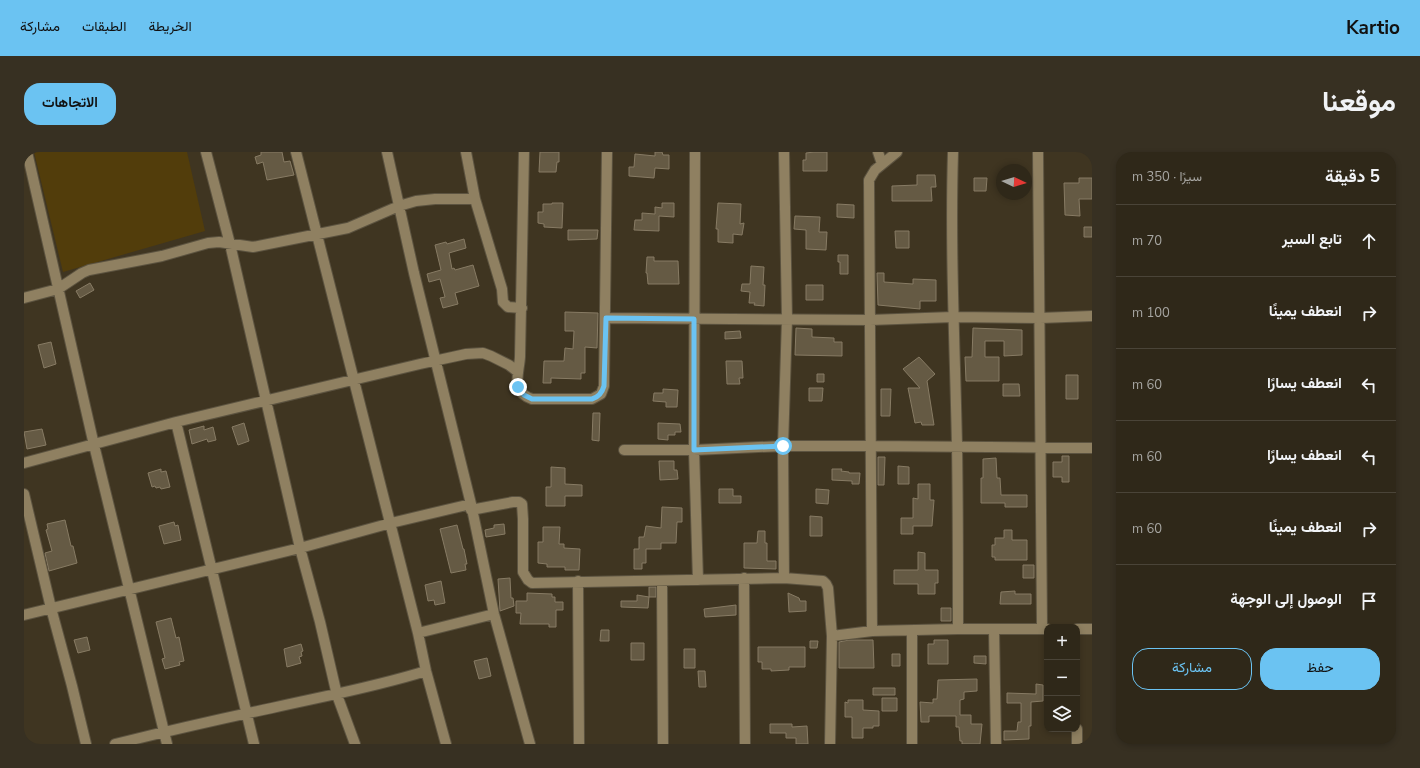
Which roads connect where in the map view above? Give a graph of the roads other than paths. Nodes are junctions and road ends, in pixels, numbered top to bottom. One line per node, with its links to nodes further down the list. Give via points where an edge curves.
1 (27, 152): 19 (street)
2 (206, 152): 18 (street)
3 (296, 152): 17 (street)
4 (388, 152): 16 (street)
5 (466, 152): 15 (street)
6 (524, 152): 21 (street)
7 (607, 152): 24 (street)
8 (695, 152): 26 (street)
9 (784, 152): 27 (street)
10 (878, 152): 14 (street)
11 (897, 152): 14 (street)
12 (953, 152): 23 (street)
13 (1038, 152): 25 (street)
14 (882, 164): 28 (street, via 872,173 869,180)
15 (475, 199): 16 (street, via 435,199); 21 (street, via 502,289 504,304 510,308)
16 (398, 206): 17 (street, via 348,228); 29 (street)
17 (318, 234): 18 (street, via 253,247); 31 (street)
18 (230, 244): 19 (street, via 208,243 162,256 89,270); 32 (street)
19 (58, 289): 20 (street); 34 (street)
20 (24, 298)
21 (522, 308): 30 (street)
22 (1092, 316): 25 (street)
23 (953, 317): 25 (street); 28 (street); 37 (street)
24 (606, 318): 26 (street); 30 (street, via 604,386 598,396 592,399 532,399 524,395 518,387)
25 (1040, 318): 38 (street)
26 (694, 319): 27 (street); 41 (street)
27 (787, 319): 28 (street); 35 (street)
28 (870, 320): 36 (street)
29 (436, 360): 30 (street, via 483,353); 31 (street); 44 (street)
30 (518, 372)
31 (353, 380): 32 (street); 45 (street)
32 (266, 401): 33 (street); 47 (street)
33 (176, 422): 34 (street); 48 (street)
34 (94, 445): 42 (street); 54 (street)
35 (783, 446): 36 (street); 41 (street); 50 (street)
36 (870, 446): 37 (street); 65 (street)
37 (957, 447): 38 (street); 60 (street)
38 (1041, 447): 39 (street); 58 (street)
39 (1092, 448)
40 (624, 450): 41 (street)
41 (694, 450): 51 (street)
42 (24, 463)
43 (24, 494): 46 (street)
44 (471, 507): 45 (street); 52 (street, via 519,502 522,504 523,572 528,580 532,583); 56 (street)
45 (391, 523): 47 (street); 66 (street)
46 (28, 538): 55 (street)
47 (300, 548): 48 (street); 69 (street)
48 (211, 569): 54 (street); 70 (street)
49 (744, 578): 50 (street); 51 (street); 82 (street)
50 (784, 578): 67 (street, via 823,581 826,584)
51 (698, 580): 53 (street)
52 (578, 581): 53 (street); 80 (street)
53 (662, 581): 81 (street)
54 (129, 590): 55 (street); 72 (street)
55 (50, 608): 57 (street); 73 (street)
56 (494, 614): 66 (street); 79 (street)
57 (24, 615)
58 (1045, 624)
59 (1044, 628): 61 (street)
60 (958, 629): 61 (street); 64 (street)
61 (994, 629): 85 (street)
62 (1080, 629): 63 (street)
63 (1092, 629)
64 (912, 630): 65 (street); 84 (street)
65 (872, 631): 67 (street)
66 (418, 633): 68 (street)
67 (832, 636): 83 (street)
68 (426, 671): 69 (street); 78 (street)
69 (337, 695): 70 (street); 77 (street)
70 (246, 714): 72 (street); 76 (street)
71 (1077, 732): 86 (street)
72 (164, 733): 74 (street); 75 (street)
73 (86, 744)
74 (115, 744)
75 (167, 744)
76 (254, 744)
77 (355, 744)
78 (446, 744)
79 (530, 744)
80 (579, 744)
81 (663, 744)
82 (745, 744)
83 (830, 744)
84 (912, 744)
85 (996, 744)
86 (1077, 744)

